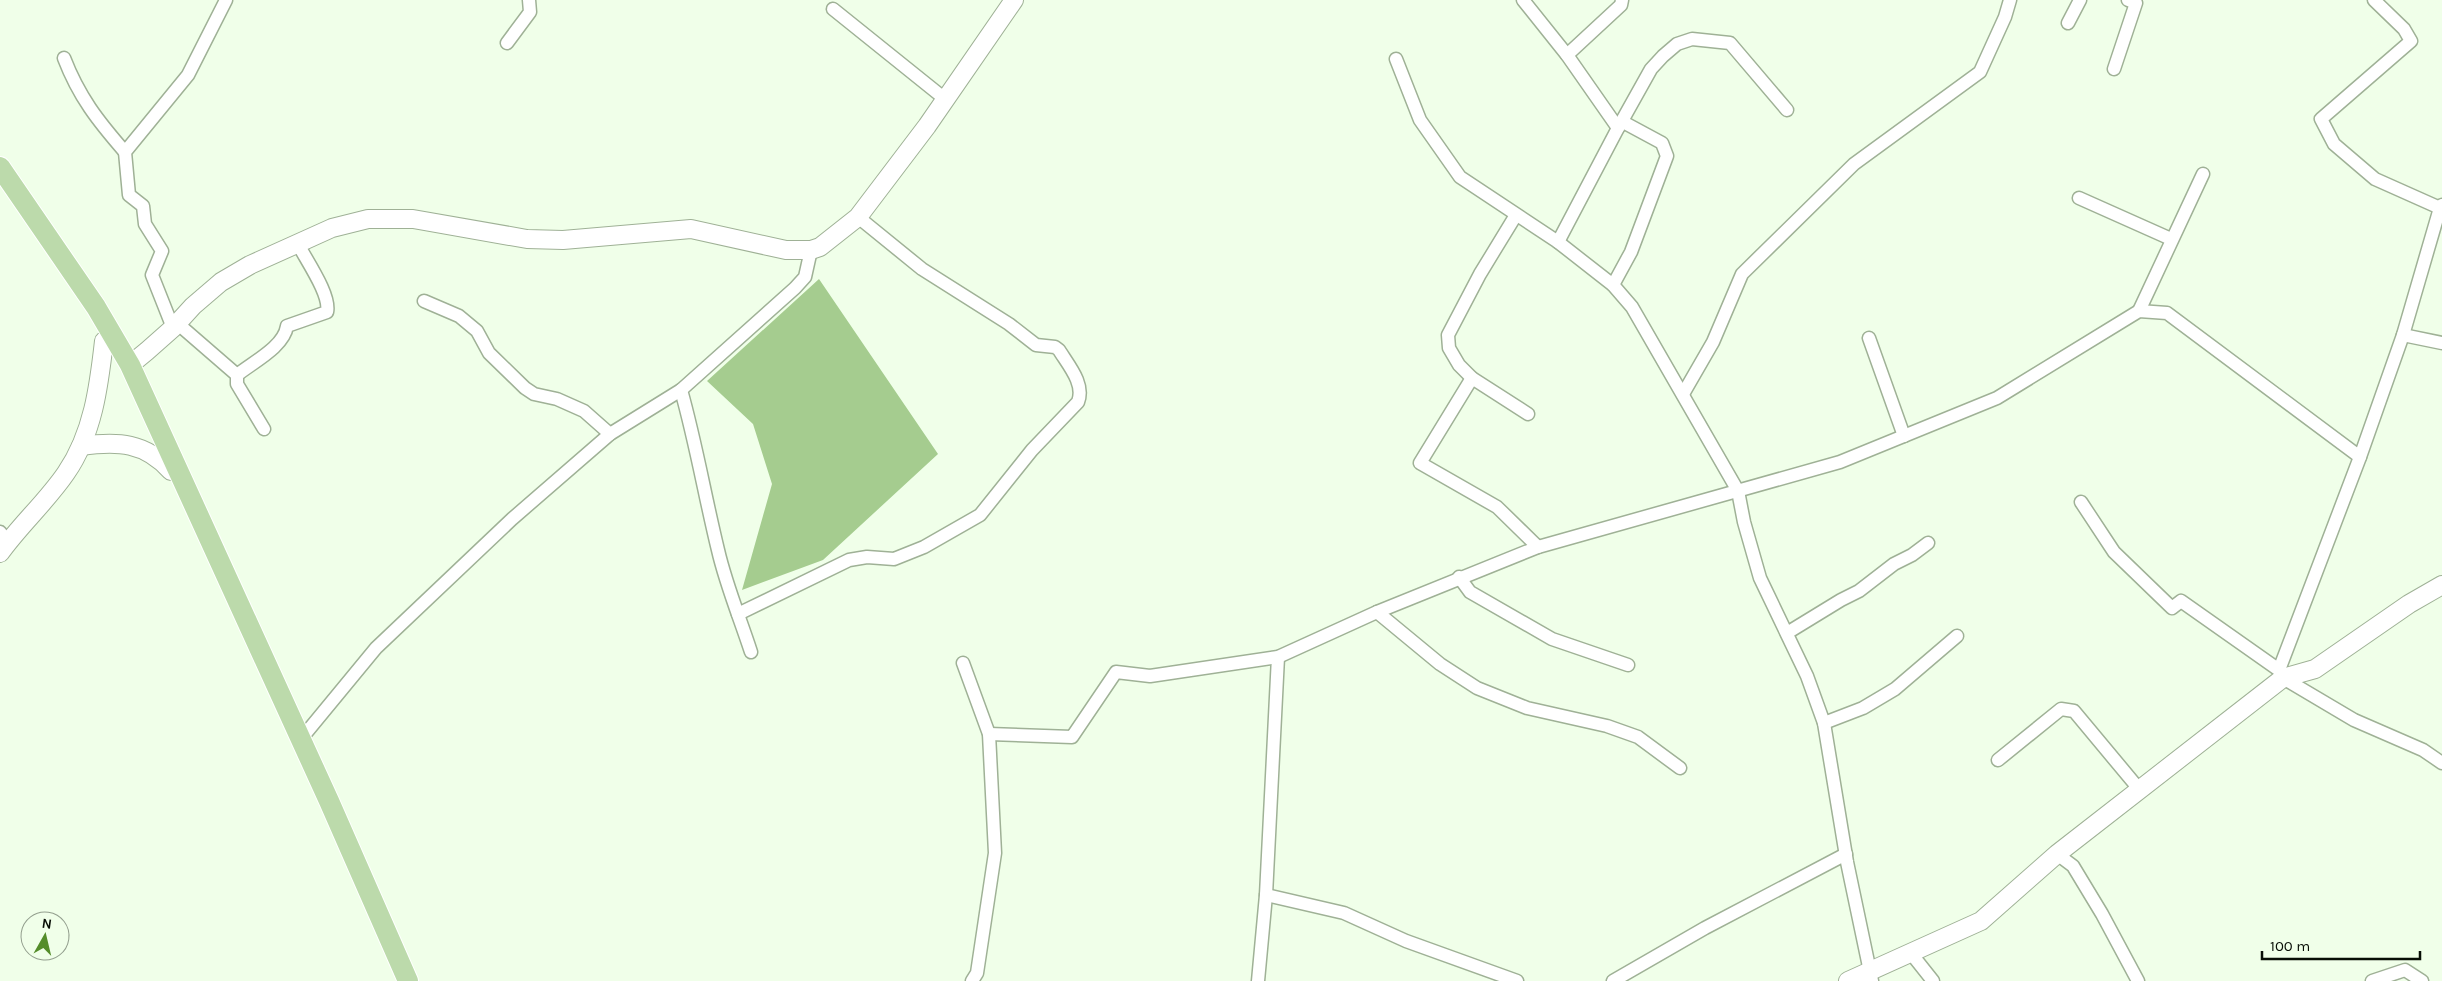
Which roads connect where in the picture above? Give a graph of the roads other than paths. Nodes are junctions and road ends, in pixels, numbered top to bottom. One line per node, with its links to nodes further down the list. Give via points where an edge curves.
1 (226, 0): 20 (street, via 188,75)
2 (528, 0): 12 (street, via 530,12)
3 (1014, 0): 17 (street)
4 (1523, 0): 13 (street)
5 (1622, 0): 13 (street, via 1621,6)
6 (2010, 0): 44 (street, via 2006,17 1980,72 1854,164 1742,274 1713,342)
7 (2080, 0): 11 (street)
8 (2128, 0): 16 (street, via 2136,2)
9 (2374, 0): 25 (street, via 2404,29 2411,42 2321,119 2334,144 2375,179)
10 (833, 8): 17 (street)
11 (2068, 22)
12 (507, 43)
13 (1567, 55): 19 (street)
14 (64, 58): 20 (street, via 74,84 93,115)
15 (1396, 60): 26 (street, via 1420,120 1460,177)
16 (2114, 69)
17 (945, 99): 27 (street)
18 (1787, 110): 19 (street, via 1730,44 1692,38 1677,44 1652,69)
19 (1620, 125): 29 (street); 32 (street, via 1662,143 1667,156 1631,252)
20 (125, 152): 35 (street, via 129,195 143,206 145,224 162,251 152,275)
21 (0, 166): 40 (main road, via 86,292)
22 (2203, 174): 28 (street)
23 (0, 184): 38 (main road)
24 (2079, 198): 28 (street)
25 (2441, 207): 36 (street)
26 (1516, 214): 29 (street); 42 (street, via 1448,335 1449,348)
27 (858, 217): 31 (street, via 820,248); 60 (street, via 922,269 1036,345 1060,350 1081,388 1080,396 980,515 924,547 894,559 867,556 849,560)
28 (2171, 239): 34 (street)
29 (1558, 242): 32 (street)
30 (298, 244): 31 (street, via 332,228 368,220 413,219 527,238 563,240 691,229 786,250); 35 (street, via 221,282); 41 (street, via 325,295 327,312 287,326 286,335 279,342)
31 (811, 250): 43 (street, via 805,277 795,288)
32 (1613, 285): 44 (street, via 1632,307)
33 (424, 301): 47 (street, via 459,316 476,331 489,353 525,388 584,411)
34 (2139, 311): 48 (street, via 1997,398); 50 (street, via 2167,313)
35 (175, 325): 40 (street); 41 (street)
36 (2403, 335): 39 (street); 50 (street)
37 (1869, 338): 48 (street)
38 (104, 341): 49 (street, via 99,386); 51 (main road, via 133,388)
39 (2442, 343)
40 (130, 365): 70 (main road)
41 (238, 375): 46 (street, via 237,384)
42 (1472, 378): 45 (street); 56 (street, via 1420,463 1497,507)
43 (681, 390): 47 (street); 60 (street, via 728,590)
44 (1682, 394): 52 (street)
45 (1528, 414)
46 (264, 430)
47 (610, 434): 70 (street, via 512,519 376,648)
48 (1904, 436): 52 (street, via 1840,462)
49 (81, 446): 51 (street, via 109,442 134,446 159,458); 54 (street, via 66,473)
50 (2360, 457): 67 (street)
51 (171, 471): 80 (main road)
52 (1738, 491): 56 (street); 61 (street, via 1760,578)
53 (2081, 502): 67 (street, via 2114,552 2172,608 2181,601)
54 (2, 542)
55 (1928, 543): 61 (street, via 1859,591)
56 (1538, 547): 57 (street)
57 (1459, 577): 59 (street); 66 (street, via 1470,592 1552,639)
58 (2442, 584): 67 (street, via 2315,669)
59 (1377, 612): 64 (street); 73 (street, via 1440,664 1477,688 1527,708 1608,726 1638,737)
60 (738, 614): 63 (street)
61 (1787, 633): 68 (street)
62 (1957, 636): 68 (street, via 1894,689 1863,708)
63 (751, 652)
64 (1278, 658): 69 (street, via 1150,676 1116,672 1072,737); 77 (street)
65 (963, 663): 69 (street)
66 (1628, 665)
67 (2281, 674): 72 (street, via 2354,720 2423,750); 74 (street)
68 (1824, 723): 75 (street)
69 (990, 734): 82 (street, via 995,853 977,973)
70 (301, 739): 81 (main road)
71 (1998, 760): 74 (street, via 2061,709 2068,709 2074,711)
72 (2442, 763)
73 (1680, 768)
74 (2139, 789): 76 (street)
75 (1846, 854): 79 (street); 85 (street, via 1705,928)
76 (2057, 854): 78 (street, via 1981,921); 88 (street, via 2073,866)
77 (1266, 895): 83 (street); 84 (street, via 1344,913 1406,940)
78 (1910, 952): 79 (street); 87 (street)
79 (1870, 976): 86 (street)
80 (393, 981)
81 (408, 981)
82 (972, 981)
83 (1258, 981)
84 (1518, 981)
85 (1613, 981)
86 (1848, 981)
87 (1933, 981)
88 (2138, 981)
89 (2372, 981): 90 (street, via 2405,970)
90 (2422, 981)

